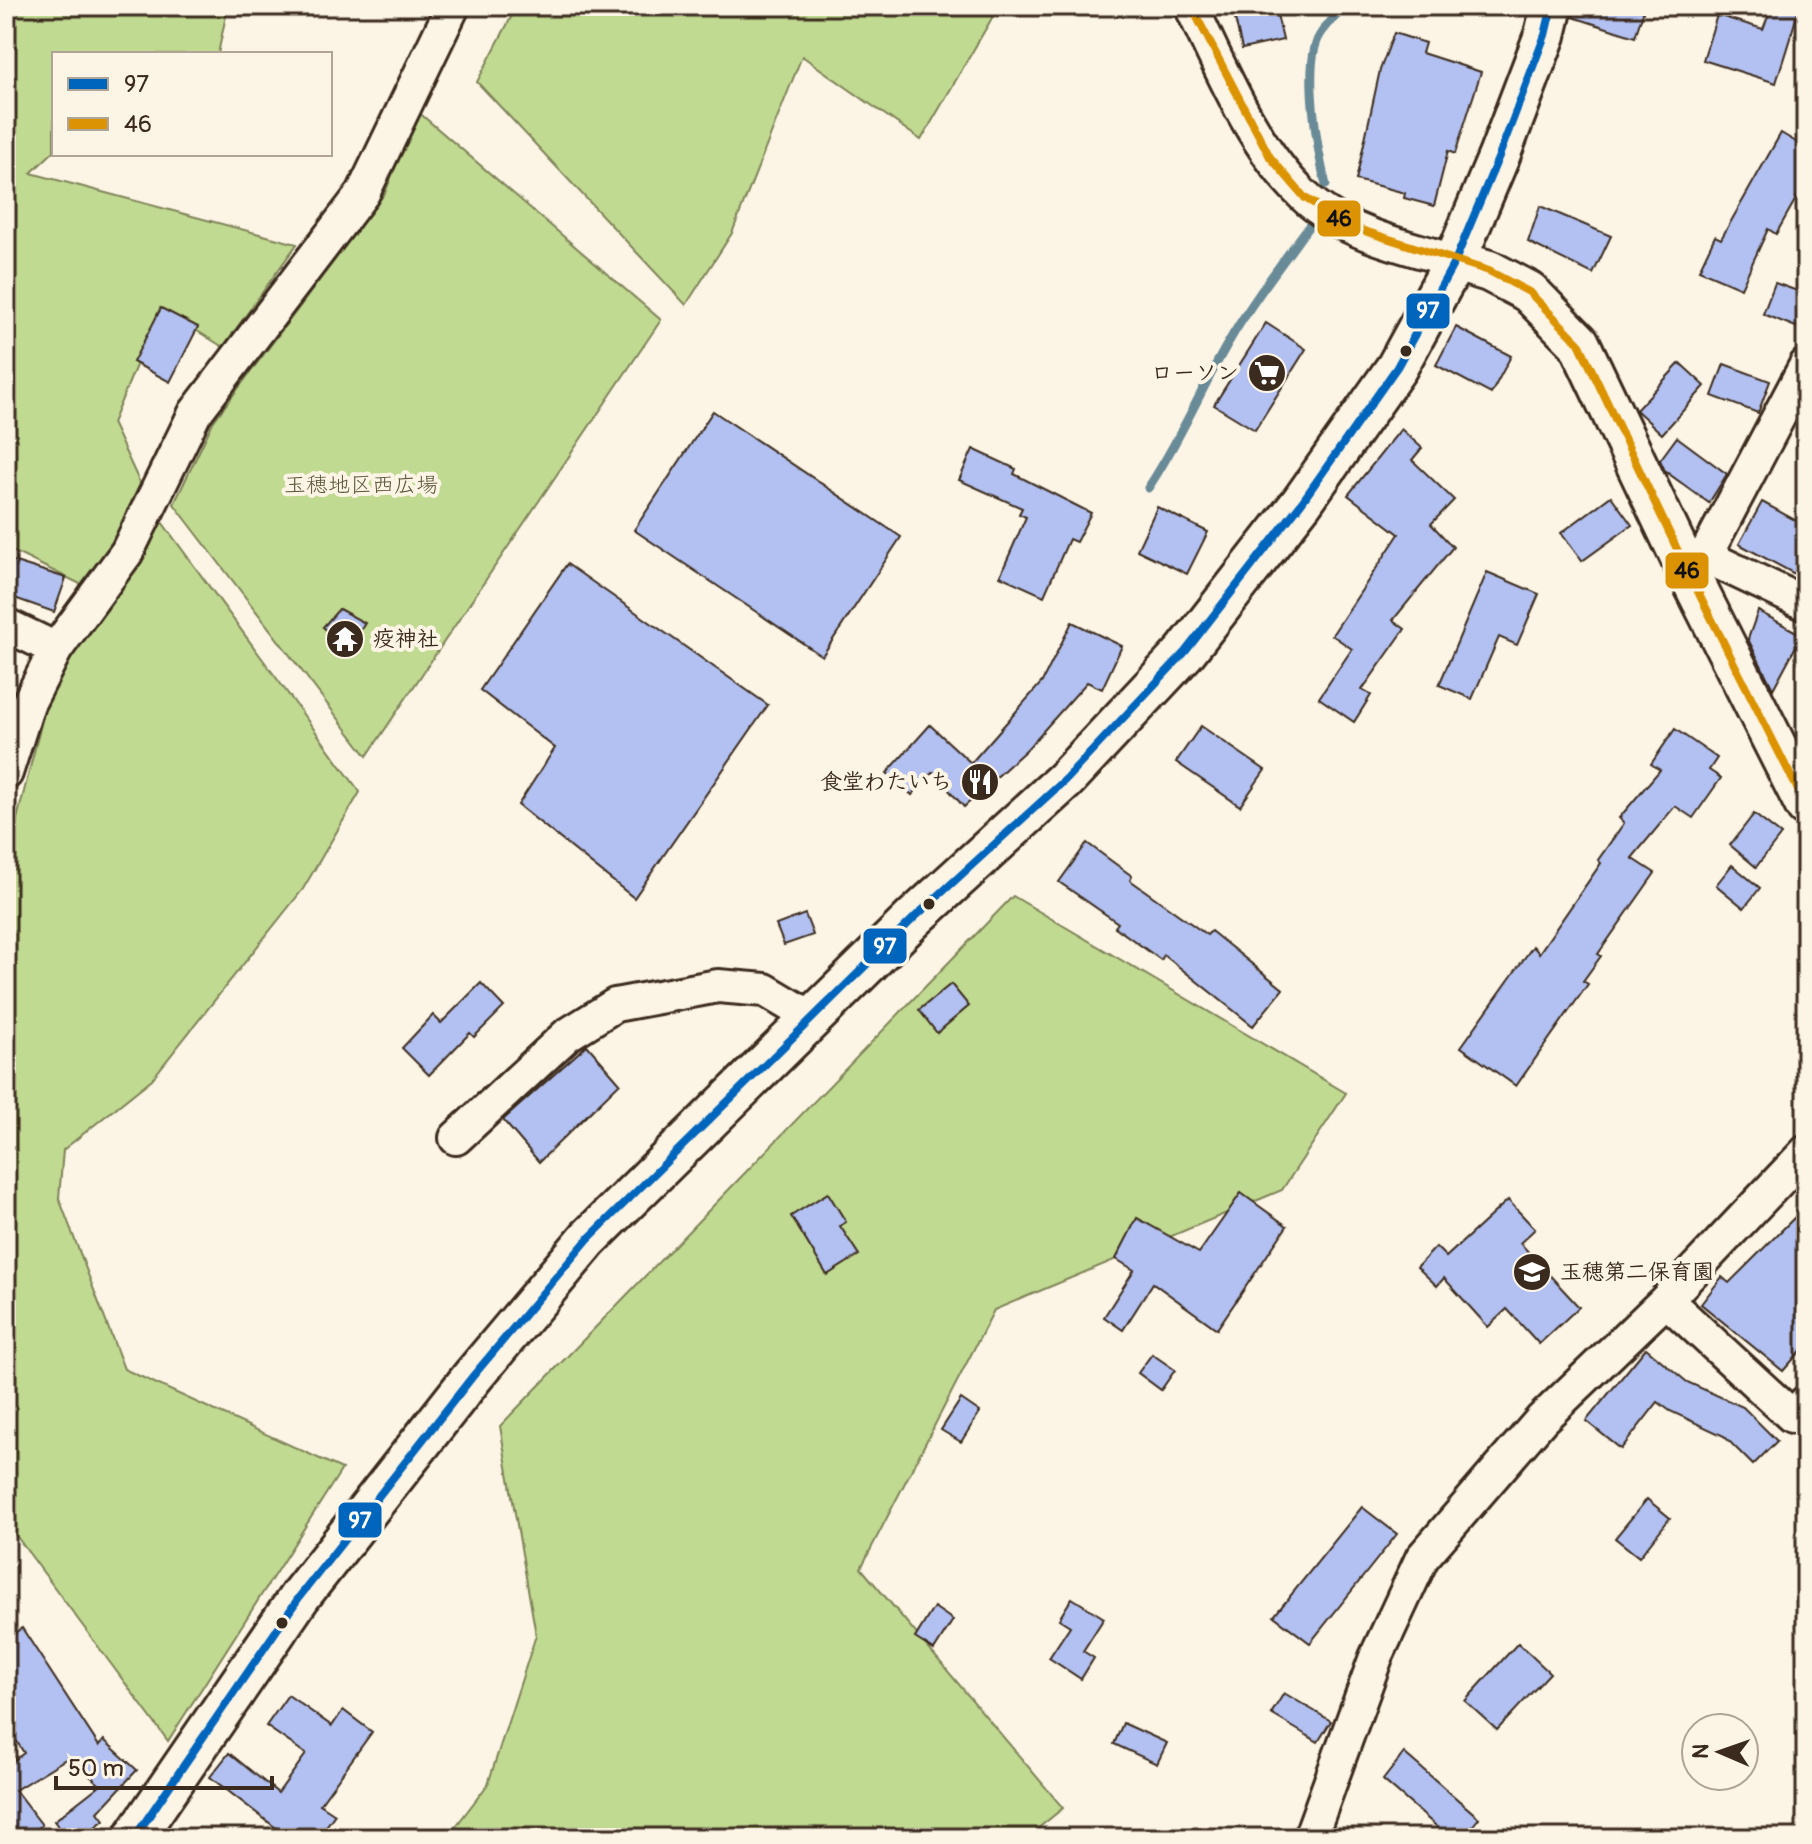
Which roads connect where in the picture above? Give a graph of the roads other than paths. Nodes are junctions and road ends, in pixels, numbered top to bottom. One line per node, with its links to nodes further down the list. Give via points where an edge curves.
1 (453, 6): 10 (street, via 363,193 195,413 127,552)
2 (1191, 6): 4 (street)
3 (1552, 6): 5 (main road)
4 (1205, 21): 5 (street, via 1270,157 1305,198 1355,228)
5 (1455, 261): 7 (main road, via 1529,292 1579,343); 13 (main road, via 1397,367 1302,502 1185,652 1065,780)
6 (1806, 365): 7 (street)
7 (1695, 562): 8 (street); 12 (main road)
8 (1806, 604)
9 (6, 625): 10 (street)
10 (56, 649): 11 (street, via 28,704)
11 (6, 768)
12 (1806, 806)
13 (812, 1018): 14 (street, via 765,990 718,986 615,1005 567,1035); 18 (main road, via 588,1239 473,1376 300,1596)
14 (456, 1138)
15 (1806, 1152): 16 (street)
16 (1666, 1300): 17 (street, via 1792,1416); 19 (street, via 1542,1419 1422,1558 1376,1657)
17 (1806, 1402)
18 (134, 1838)
19 (1310, 1838)

